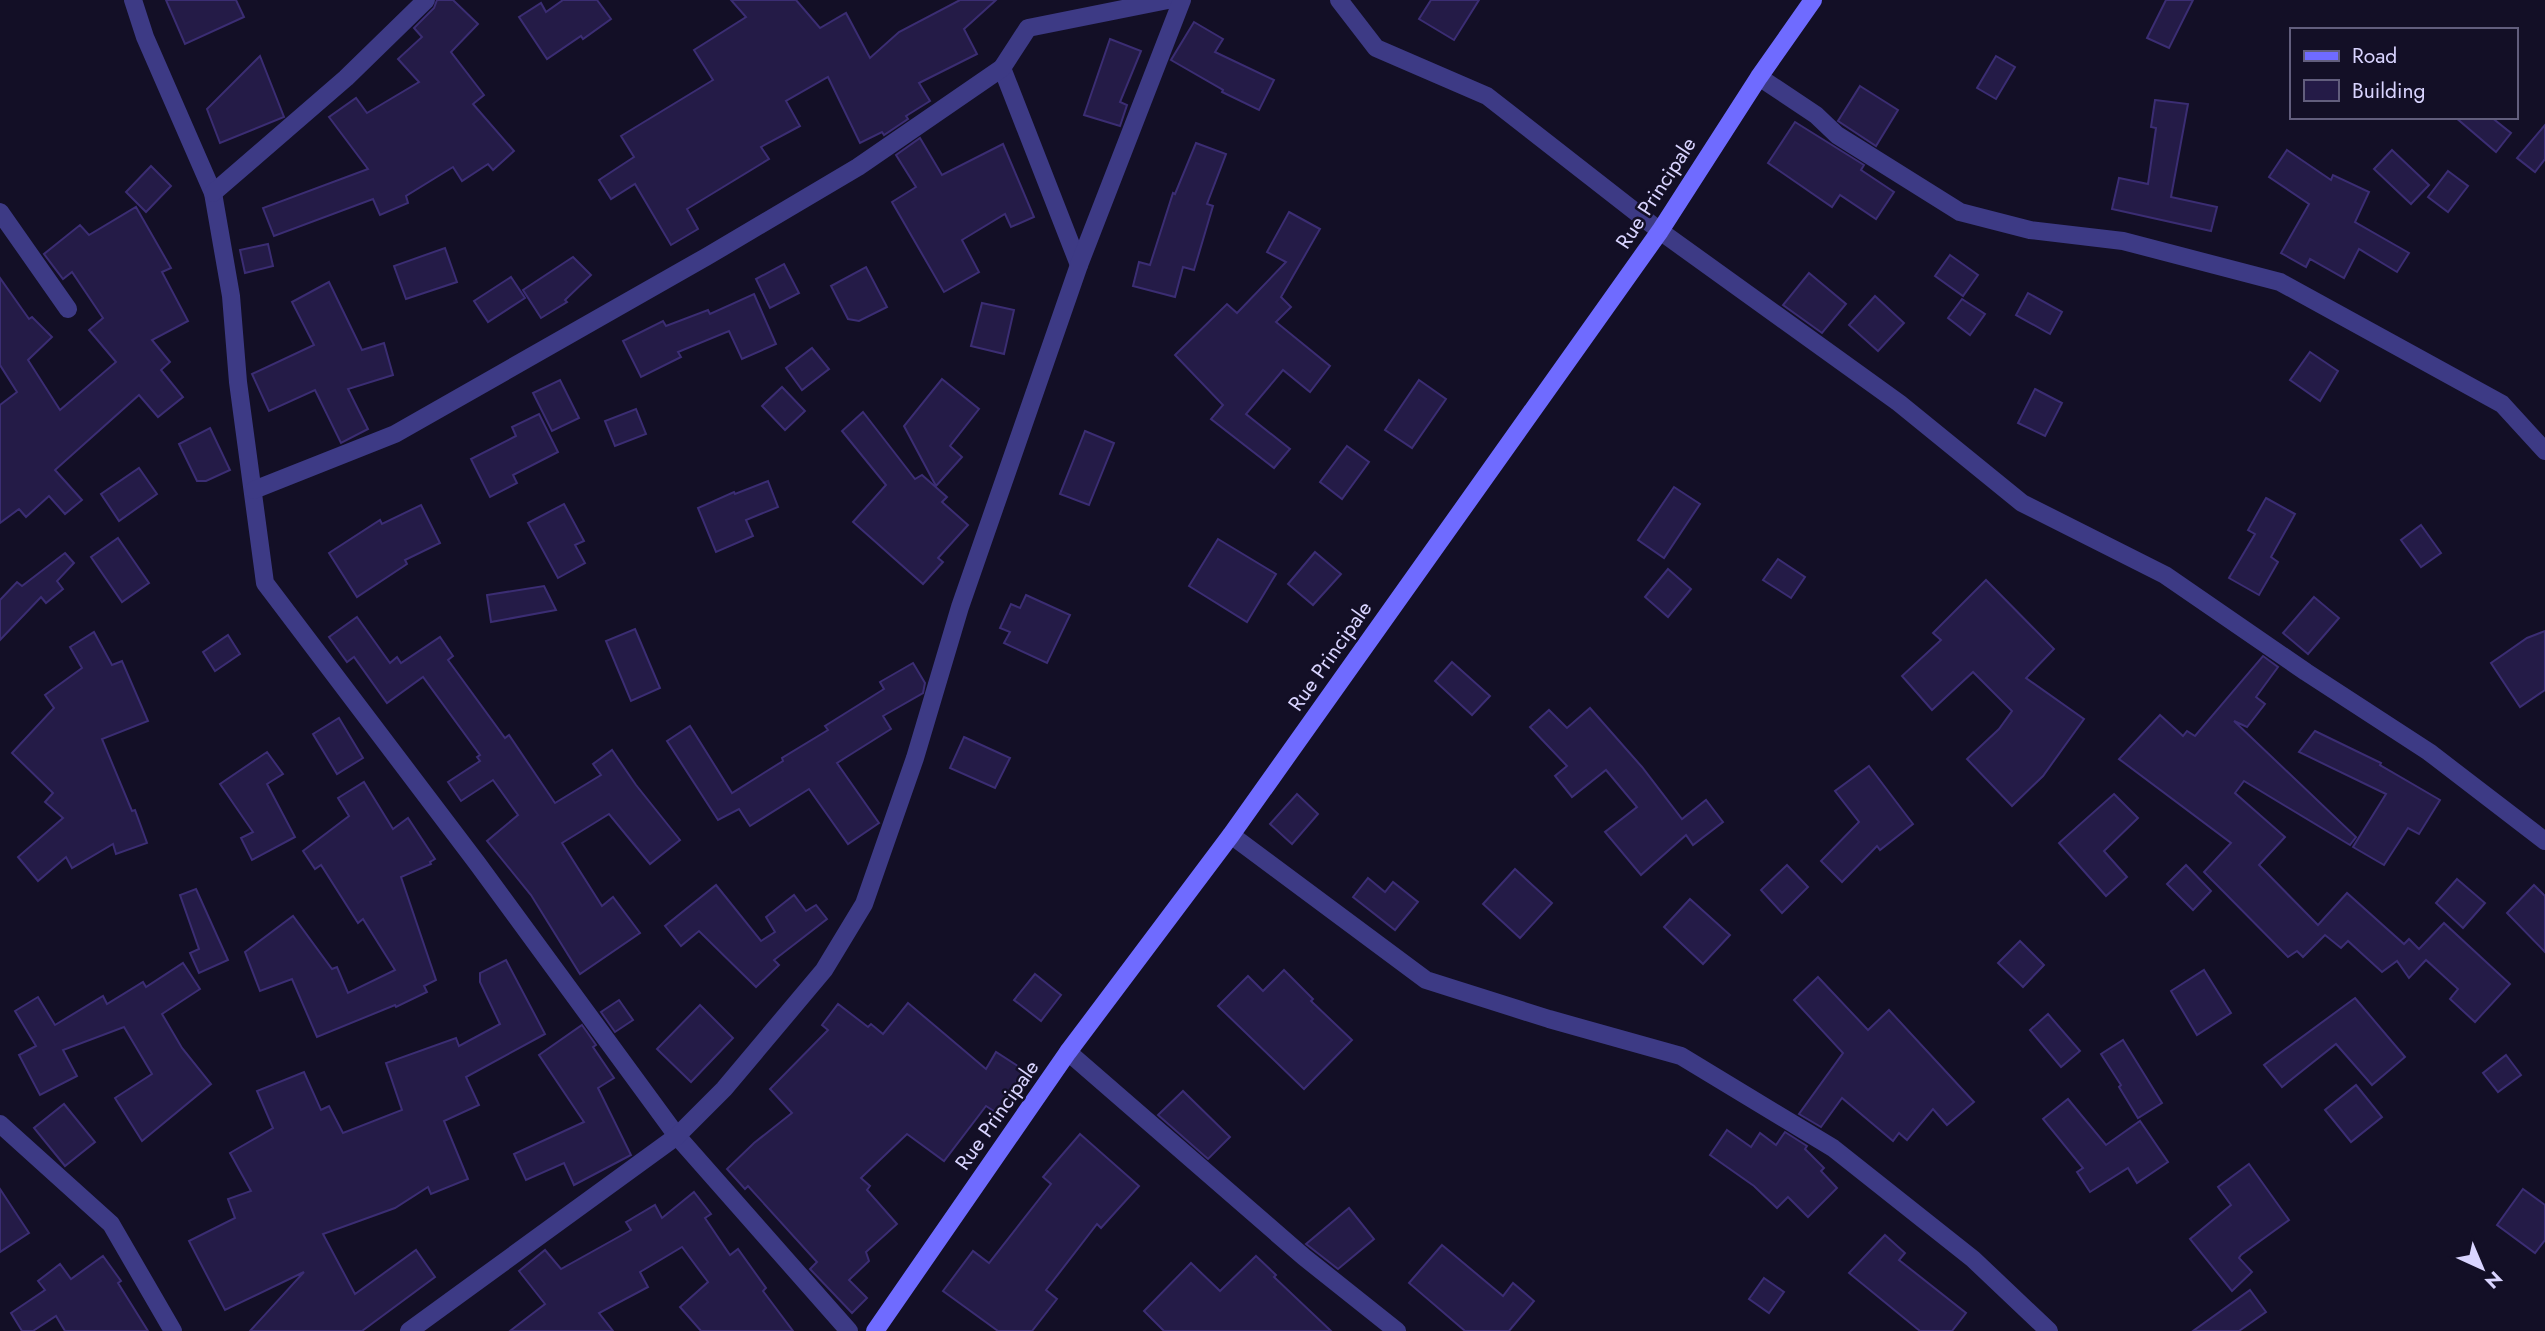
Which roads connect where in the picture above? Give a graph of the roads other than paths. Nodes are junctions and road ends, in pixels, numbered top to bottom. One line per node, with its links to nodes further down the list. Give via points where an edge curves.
1 (133, 0): 9 (street)
2 (426, 0): 9 (street, via 346,78)
3 (1167, 0): 7 (street, via 1028,28)
4 (1182, 0): 12 (street)
5 (1339, 0): 11 (street, via 1376,48 1487,96)
6 (1813, 0): 8 (main road, Rue Principale)
7 (1002, 68): 12 (street); 15 (street, via 858,167 395,434)
8 (1759, 76): 11 (main road, Rue Principale); 14 (street, via 1837,135 1960,212 2030,229 2123,241 2280,282 2502,404)
9 (213, 193): 15 (street, via 231,296)
10 (0, 212): 13 (street)
11 (1660, 231): 16 (main road, Rue Principale); 17 (street, via 1899,404 2022,503 2165,575 2429,752)
12 (1079, 265): 20 (street, via 960,607 915,758 864,904 824,970 724,1089)
13 (68, 309)
14 (2545, 452)
15 (254, 489): 20 (street, via 265,583)
16 (1231, 835): 18 (main road, Rue Principale); 26 (street, via 1426,980 1681,1056 1833,1148 1973,1259)
17 (2545, 841)
18 (1068, 1052): 24 (main road, Rue Principale); 25 (street)
19 (0, 1126): 21 (street, via 111,1224)
20 (677, 1136): 22 (street); 23 (street)
21 (173, 1331)
22 (409, 1331)
23 (849, 1331)
24 (875, 1331)
25 (1396, 1331)
26 (2049, 1331)

